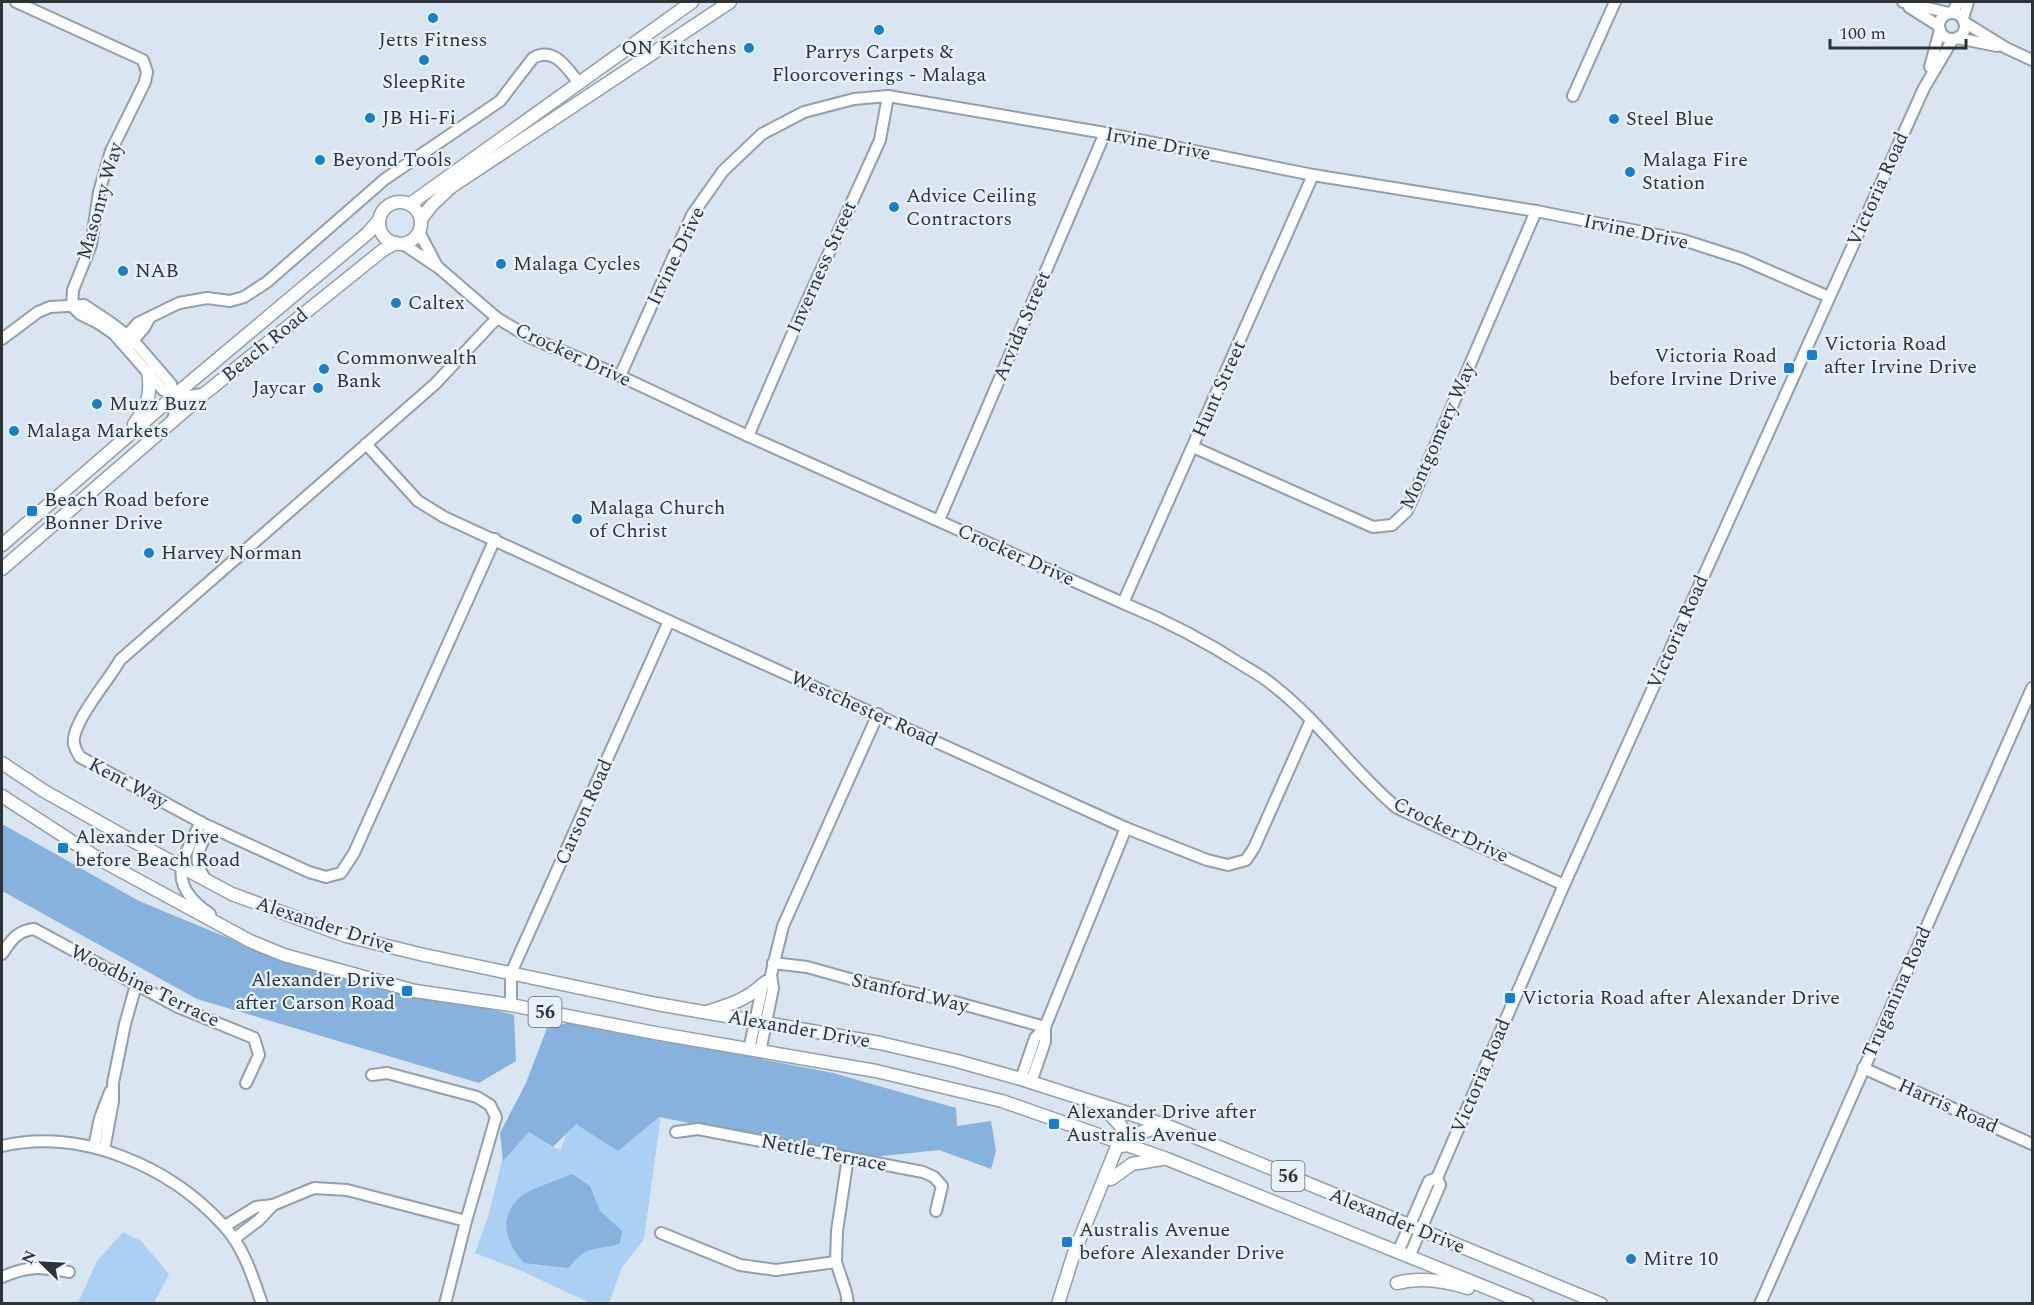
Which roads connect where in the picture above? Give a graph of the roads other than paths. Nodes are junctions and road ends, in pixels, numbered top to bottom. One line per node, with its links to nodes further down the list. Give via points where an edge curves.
1 (16, 2): 27 (street, Masonry Way, via 142,60 147,72 111,151 99,192 91,245 73,290)
2 (692, 2): 13 (main road)
3 (730, 2): 21 (main road, via 451,187)
4 (1615, 2): 16 (street)
5 (1902, 2): 8 (street); 9 (street)
6 (1958, 2): 8 (street)
7 (1968, 2): 8 (street)
8 (1957, 16): 9 (street, via 1941,18); 10 (street, via 1963,33); 11 (street)
9 (1939, 28): 10 (street, via 1946,37); 14 (street, Victoria Road)
10 (1955, 38): 11 (street); 14 (street, Victoria Road)
11 (2006, 48): 12 (street)
12 (2032, 60)
13 (579, 83): 19 (main road); 30 (street, via 562,62 551,54 540,54 500,101 385,178 267,282 230,301 207,298 179,303 149,319)
14 (1924, 88): 26 (street, Victoria Road)
15 (888, 96): 17 (street, Irvine Drive); 32 (street, Irvine Drive, via 854,99 804,112 762,134 723,171 692,215); 36 (street, Inverness Street, via 880,140)
16 (1573, 96)
17 (1105, 133): 18 (street, Irvine Drive); 40 (street, Arvida Street)
18 (1313, 175): 20 (street, Irvine Drive); 38 (street, Hunt Street)
19 (410, 204): 21 (main road); 22 (main road, via 390,204)
20 (1536, 211): 26 (street, Irvine Drive, via 1683,240 1742,259); 38 (street, Montgomery Way, via 1407,511 1392,525 1373,527)
21 (421, 219): 23 (main road)
22 (379, 220): 24 (main road, via 383,235); 34 (main road, Beach Road)
23 (419, 232): 24 (main road); 25 (street, Crocker Drive)
24 (400, 244): 25 (street, Crocker Drive); 33 (main road, Beach Road, via 383,250)
25 (439, 268): 28 (street, Crocker Drive)
26 (1829, 297): 56 (street, Victoria Road)
27 (72, 306): 29 (street, via 38,312); 30 (street, via 84,305)
28 (497, 318): 32 (street, Crocker Drive, via 529,338); 37 (street, Kent Way, via 435,384)
29 (2, 339)
30 (127, 341): 31 (street); 34 (street, via 171,384)
31 (148, 372): 34 (street, via 163,390); 39 (main road, via 150,387 145,409)
32 (620, 376): 36 (street, Crocker Drive)
33 (204, 394): 34 (street); 35 (main road, Beach Road)
34 (175, 395): 35 (street); 39 (main road, Beach Road)
35 (173, 421): 41 (main road, Beach Road)
36 (748, 436): 40 (street, Crocker Drive)
37 (366, 444): 42 (street, Westchester Road, via 418,501); 52 (street, Kent Way, via 120,660 77,728 74,743 80,758)
38 (1193, 447): 45 (street, Hunt Street)
39 (112, 450): 43 (main road, Beach Road)
40 (939, 520): 45 (street, Crocker Drive)
41 (48, 529): 43 (main road, via 29,530 7,549); 44 (main road, Beach Road)
42 (495, 539): 46 (street, Westchester Road); 52 (street, Kent Way, via 354,853 341,873 326,877 309,872)
43 (2, 547)
44 (2, 569)
45 (1123, 603): 49 (street, Crocker Drive, via 1206,641 1274,686)
46 (669, 621): 48 (street, Westchester Road); 60 (street, Carson Road)
47 (2032, 693): 68 (street, Truganina Road)
48 (878, 714): 53 (street, Westchester Road); 59 (street, via 783,926)
49 (1311, 720): 53 (street, Westchester Road, via 1246,860 1228,865 1206,860); 56 (street, Crocker Drive, via 1397,808)
50 (2, 763): 54 (main road, Alexander Drive / 56, via 44,791)
51 (2, 795): 57 (main road, Alexander Drive / 56, via 99,859)
52 (206, 825): 54 (street, via 184,856); 55 (street, via 196,859)
53 (1126, 828): 66 (street)
54 (182, 868): 55 (main road, Alexander Drive / 56); 57 (street, via 185,891 195,904)
55 (206, 880): 60 (main road, Alexander Drive / 56, via 232,894 346,936)
56 (1564, 885): 87 (street, Victoria Road, via 1437,1178 1429,1181)
57 (250, 941): 63 (main road, Alexander Drive / 56, via 284,955 415,991)
58 (2, 954): 62 (street, Woodbine Terrace, via 23,930 34,929)
59 (773, 963): 61 (street); 66 (street, Stanford Way, via 807,967)
60 (511, 973): 63 (street, Carson Road); 64 (main road, Alexander Drive / 56)
61 (767, 979): 64 (main road, via 739,1002); 65 (street)
62 (136, 985): 71 (street, Woodbine Terrace, via 254,1038 259,1055); 78 (street, via 113,1083 113,1101)
63 (511, 1005): 67 (main road, Alexander Drive / 56)
64 (703, 1013): 65 (main road, Alexander Drive / 56)
65 (760, 1023): 67 (street); 70 (main road, Alexander Drive / 56, via 880,1043)
66 (1045, 1027): 70 (street, via 1035,1038)
67 (754, 1051): 75 (main road, Alexander Drive / 56, via 876,1071 1002,1101)
68 (1863, 1068): 76 (street, Harris Road); 97 (street, Truganina Road)
69 (372, 1075): 85 (street, via 387,1073 477,1097 490,1105 496,1117)
70 (1026, 1081): 72 (main road, Alexander Drive / 56)
71 (246, 1083)
72 (1103, 1106): 73 (main road, Alexander Drive / 56); 75 (main road, via 1122,1127)
73 (1168, 1126): 75 (main road, via 1139,1132); 87 (main road, Alexander Drive / 56)
74 (676, 1132): 79 (street, Nettle Terrace, via 699,1129)
75 (1122, 1143): 80 (main road, Alexander Drive / 56); 81 (main road, via 1123,1152); 82 (main road, via 1113,1156)
76 (2032, 1144)
77 (2, 1146): 78 (street, via 45,1141)
78 (99, 1149): 86 (street, via 141,1164 177,1184)
79 (848, 1157): 84 (street, Nettle Terrace, via 934,1177 942,1186); 91 (street)
80 (1167, 1159): 81 (main road, via 1132,1164); 90 (main road, Alexander Drive / 56)
81 (1111, 1179): 82 (main road)
82 (1096, 1203): 98 (main road, via 1074,1253)
83 (273, 1204): 85 (street, via 314,1188 347,1190); 86 (street, via 256,1207); 89 (street)
84 (936, 1211)
85 (466, 1221): 100 (street)
86 (225, 1226): 89 (street)
87 (1415, 1227): 90 (street, Victoria Road); 103 (main road, Alexander Drive / 56)
88 (661, 1233): 91 (street, via 740,1265 776,1270)
89 (234, 1239): 99 (street)
90 (1404, 1254): 95 (main road, Alexander Drive / 56)
91 (836, 1262): 96 (street)
92 (69, 1272): 93 (street, via 20,1269)
93 (2, 1277)
94 (1397, 1283): 95 (main road, via 1410,1280 1449,1282 1473,1289)
95 (1487, 1287): 102 (main road, Alexander Drive / 56)
96 (847, 1298): 101 (street)
97 (1758, 1301)
98 (1060, 1302)
99 (262, 1304)
100 (445, 1304)
101 (856, 1304)
102 (1527, 1304)
103 (1601, 1304)

